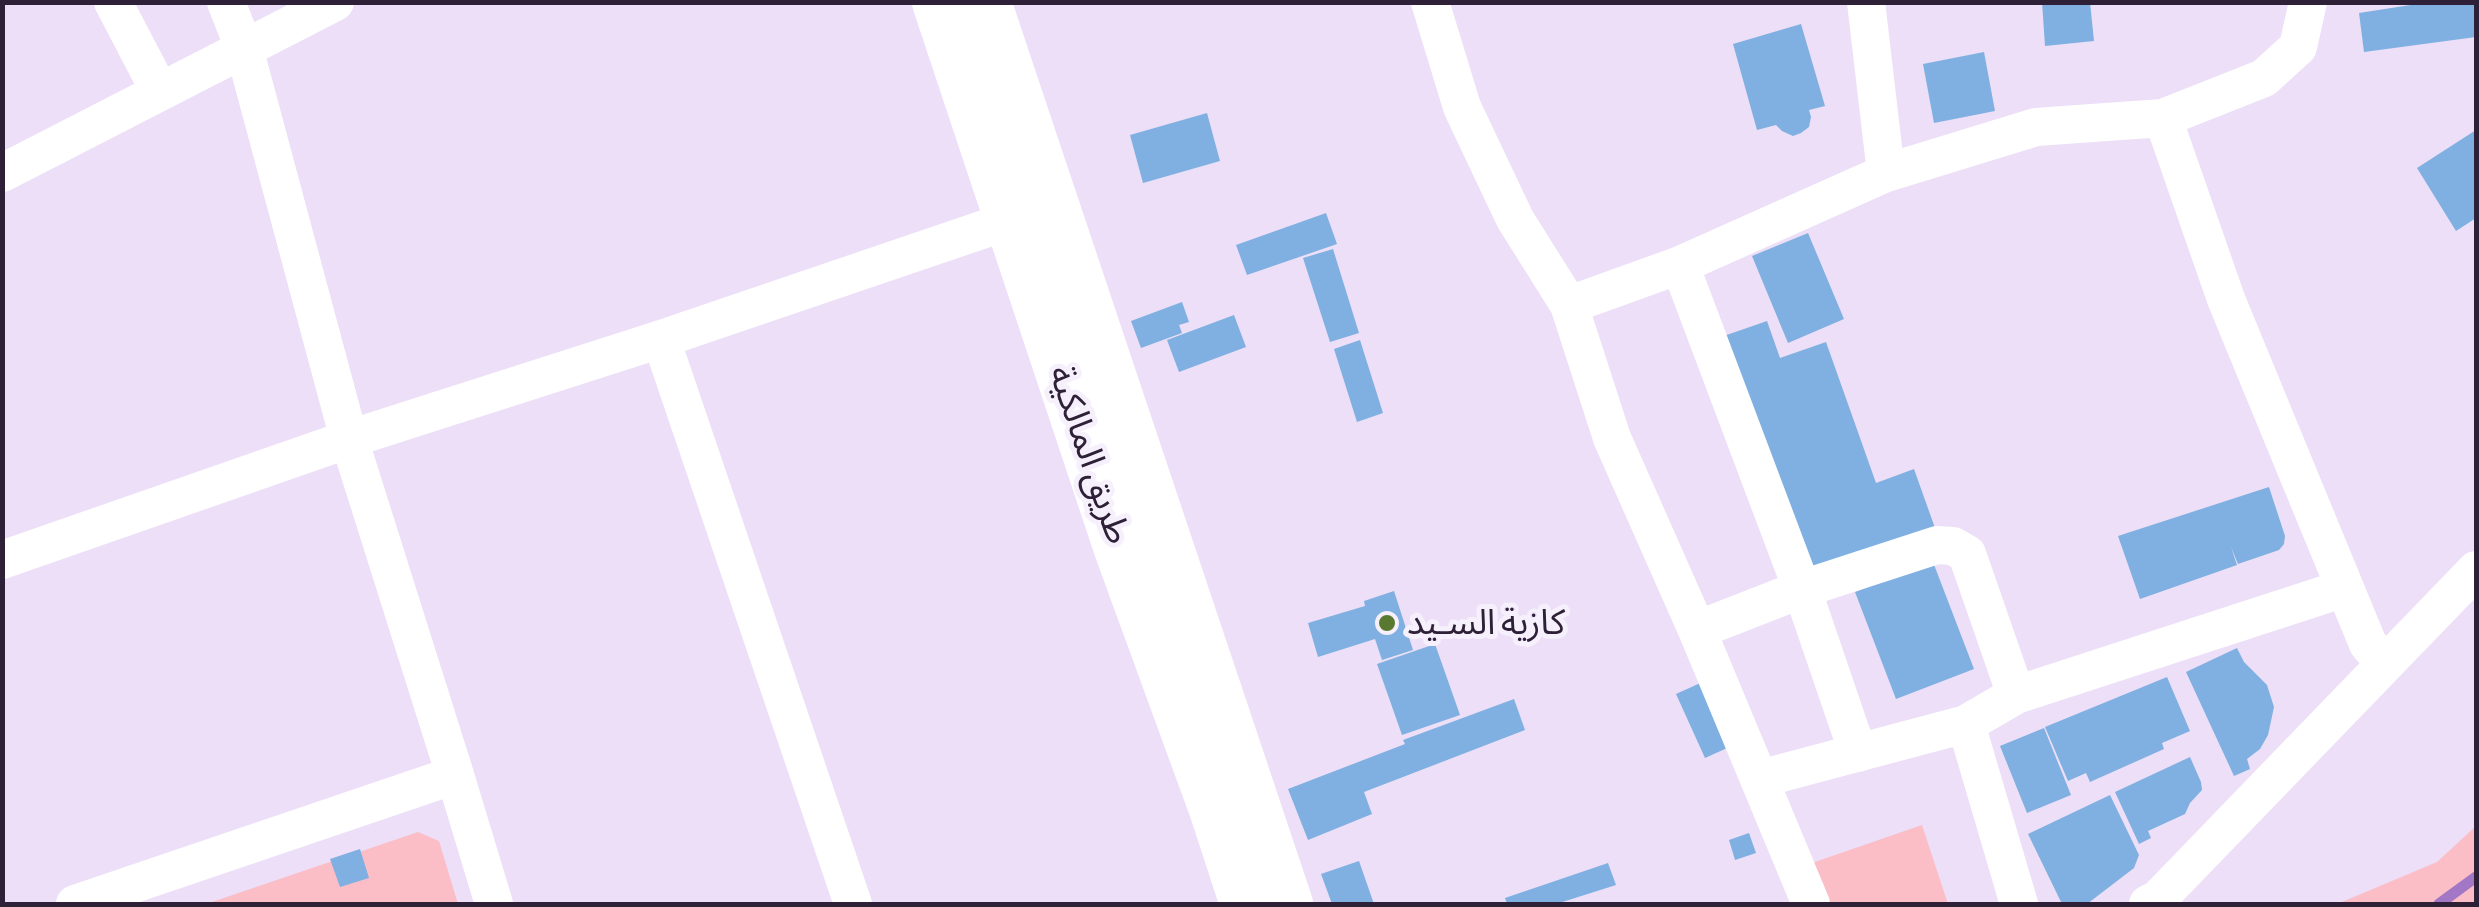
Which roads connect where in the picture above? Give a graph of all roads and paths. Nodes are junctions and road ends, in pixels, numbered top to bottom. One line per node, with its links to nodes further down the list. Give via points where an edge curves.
1 (113, 2): 10 (street)
2 (226, 2): 9 (street)
3 (335, 2): 9 (street)
4 (938, 2): 14 (main road, طريق المالكية)
5 (986, 2): 14 (main road, طريق المالكية)
6 (1430, 2): 16 (street, via 1462,107 1514,219)
7 (1866, 2): 12 (street)
8 (2308, 2): 11 (street, via 2298,47 2264,78)
9 (244, 48): 10 (street); 18 (street)
10 (160, 92): 13 (street)
11 (2163, 118): 12 (street, via 2036,127); 21 (street, via 2226,299)
12 (1886, 172): 15 (street)
13 (2, 173)
14 (1032, 213): 17 (street); 30 (main road, طريق المالكية)
15 (1680, 265): 16 (street); 22 (street)
16 (1569, 305): 23 (street, via 1612,438)
17 (660, 339): 18 (street); 33 (street)
18 (349, 439): 19 (street); 28 (street)
19 (2, 560)
20 (2476, 570): 24 (street)
21 (2345, 588): 24 (street, via 2368,644); 25 (street)
22 (1802, 589): 23 (street); 25 (street, via 1937,545 1953,546 1967,554); 27 (street)
23 (1697, 630): 29 (street)
24 (2385, 663): 38 (street)
25 (2016, 695): 26 (street)
26 (1966, 724): 27 (street); 37 (street)
27 (1858, 753): 29 (street)
28 (455, 775): 31 (street); 32 (street)
29 (1759, 778): 36 (street)
30 (1233, 804): 34 (main road, طريق المالكية); 35 (main road, طريق المالكية)
31 (75, 904)
32 (494, 904)
33 (853, 904)
34 (1246, 904)
35 (1286, 904)
36 (1812, 904)
37 (2019, 904)
38 (2148, 904)

